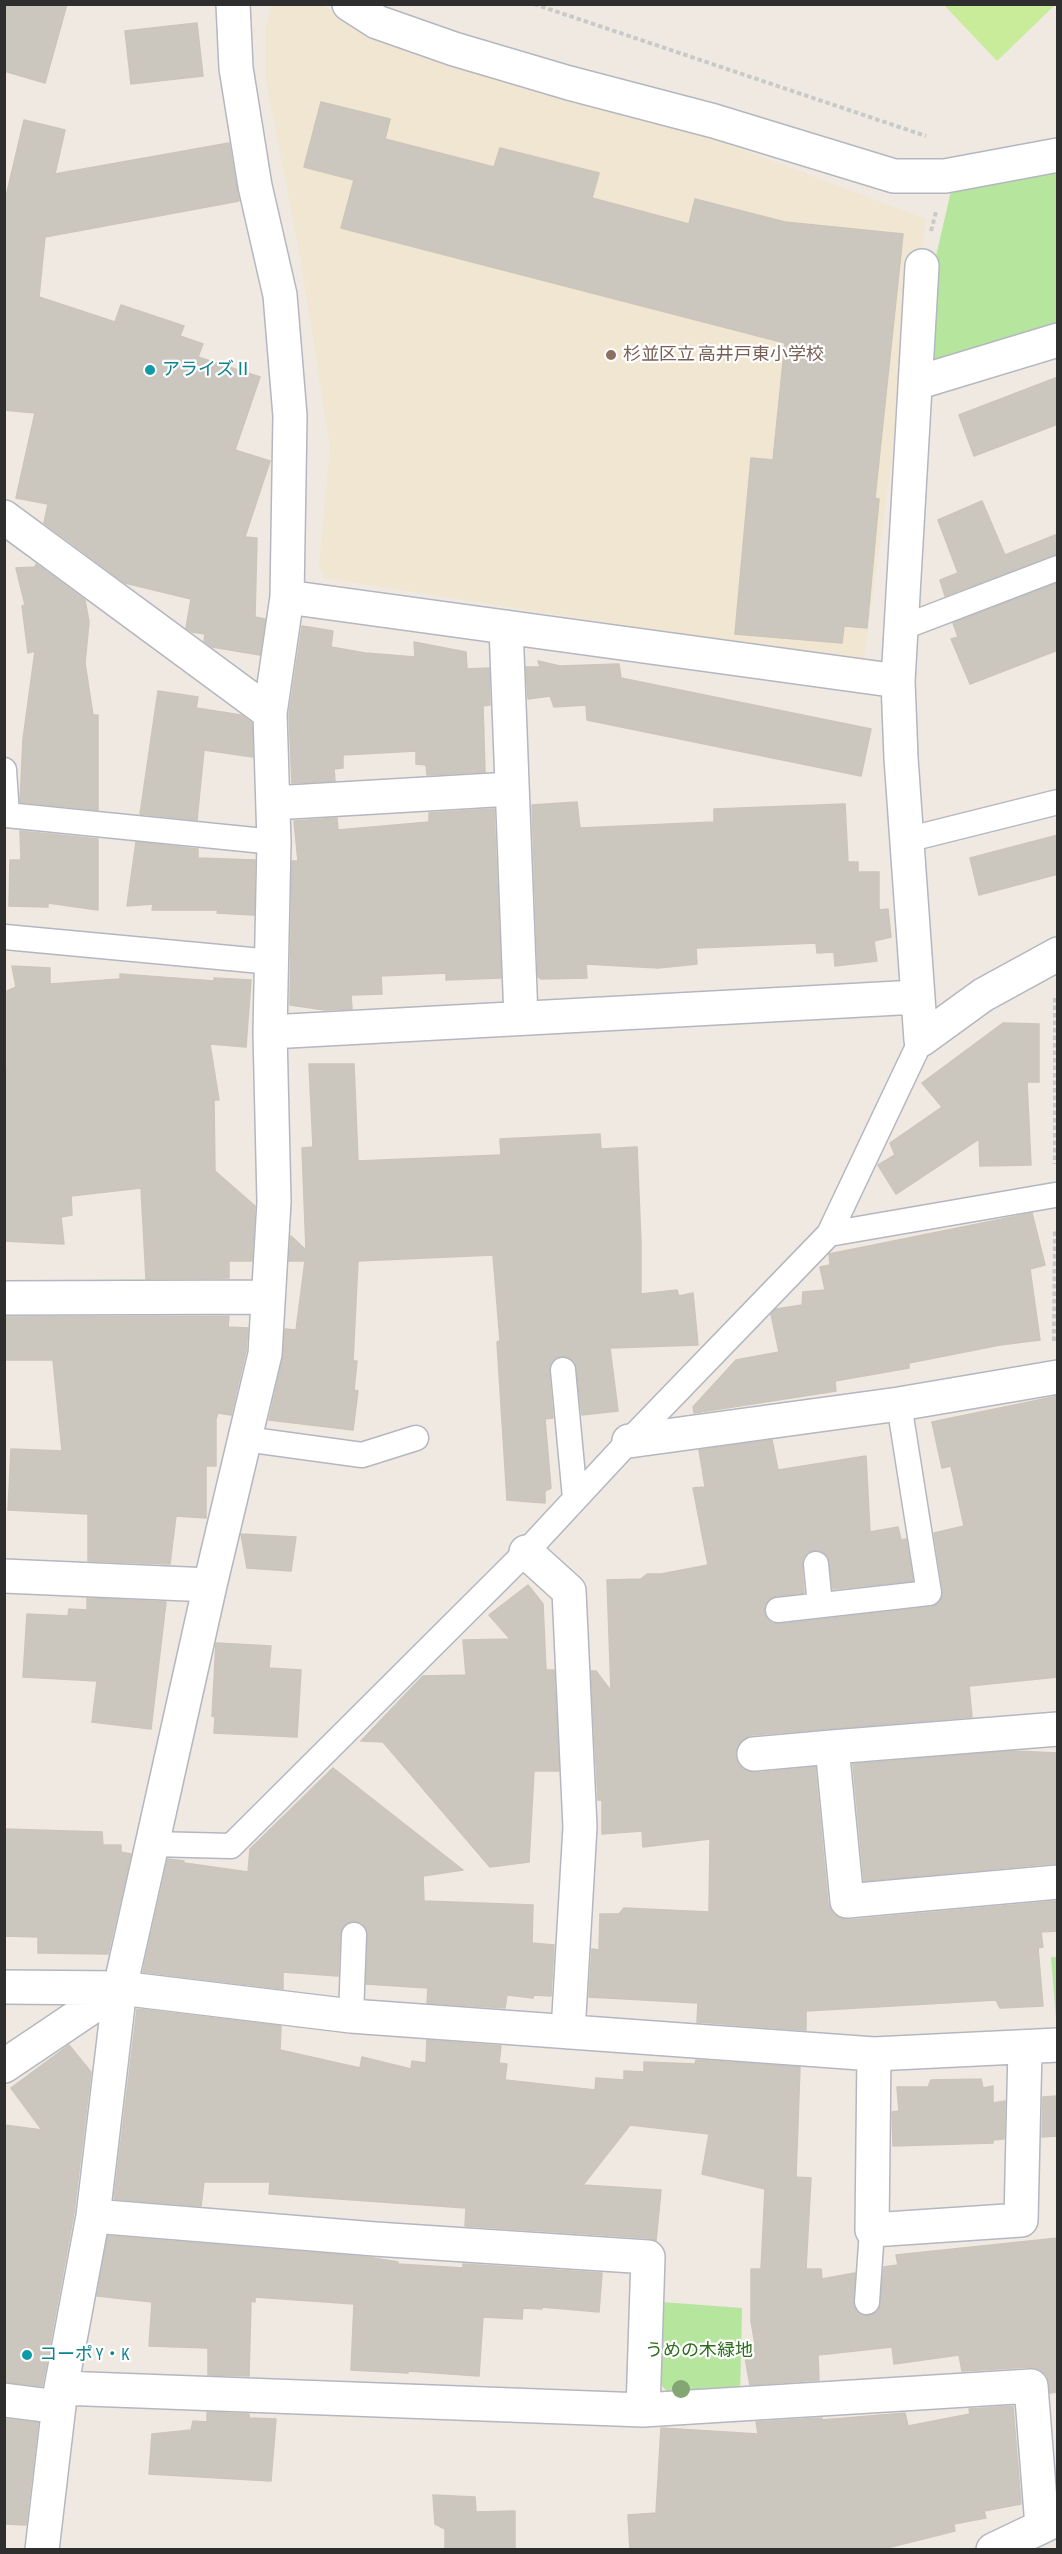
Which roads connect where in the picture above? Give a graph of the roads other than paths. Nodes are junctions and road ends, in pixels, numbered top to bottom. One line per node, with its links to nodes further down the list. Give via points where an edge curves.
1 (233, 4): 9 (street, via 236,68 255,186 280,295 290,416)
2 (349, 4): 3 (street, via 377,22 454,49 894,176 945,176)
3 (1058, 155)
4 (922, 266): 6 (street)
5 (1058, 340): 6 (street)
6 (916, 383): 11 (street)
7 (5, 521): 13 (street)
8 (1058, 568): 11 (lane)
9 (287, 597): 10 (street); 13 (street)
10 (506, 627): 12 (street); 15 (street)
11 (901, 628): 12 (street)
12 (898, 681): 18 (street)
13 (270, 713): 16 (street)
14 (4, 770): 19 (lane, via 7,815)
15 (511, 789): 16 (street); 24 (street)
16 (273, 802): 19 (street)
17 (1058, 802): 18 (lane)
18 (906, 840): 23 (street)
19 (274, 842): 22 (street)
20 (5, 937): 22 (lane)
21 (1058, 954): 26 (street, via 983,995)
22 (272, 962): 25 (street)
23 (917, 997): 24 (street); 26 (street)
24 (521, 1018): 25 (street)
25 (270, 1032): 29 (street, via 274,1202)
26 (921, 1040): 28 (lane)
27 (1055, 1195): 28 (lane)
28 (829, 1234): 36 (lane)
29 (268, 1297): 30 (street); 35 (street, via 265,1354)
30 (4, 1298)
31 (563, 1370): 37 (lane)
32 (1058, 1377): 33 (street)
33 (899, 1404): 36 (street); 42 (lane, via 929,1593)
34 (416, 1438): 35 (lane, via 362,1455)
35 (245, 1439): 41 (street)
36 (629, 1441): 37 (lane)
37 (575, 1498): 38 (lane)
38 (526, 1552): 47 (lane, via 231,1846); 53 (street, via 569,1591 580,1827)
39 (816, 1564): 42 (lane)
40 (4, 1576): 41 (street)
41 (210, 1585): 47 (street)
42 (820, 1605): 43 (lane)
43 (778, 1610)
44 (1058, 1729): 45 (street)
45 (832, 1747): 46 (street); 48 (street, via 847,1901)
46 (754, 1755)
47 (152, 1844): 51 (street)
48 (1058, 1882)
49 (354, 1935): 52 (lane)
50 (4, 1987): 51 (street)
51 (120, 1988): 52 (street); 57 (street); 58 (street)
52 (351, 2016): 53 (street)
53 (568, 2032): 56 (street)
54 (1058, 2045): 55 (street)
55 (1024, 2048): 56 (street); 59 (street, via 1021,2220)
56 (874, 2054): 59 (street)
57 (4, 2066)
58 (93, 2216): 61 (street); 63 (street, via 648,2257)
59 (872, 2230): 60 (lane)
60 (867, 2302)
61 (60, 2397): 62 (street); 63 (street); 65 (street)
62 (4, 2400)
63 (643, 2410): 64 (street, via 1030,2386)
64 (1050, 2522): 66 (street)
65 (42, 2550)
66 (993, 2550)

